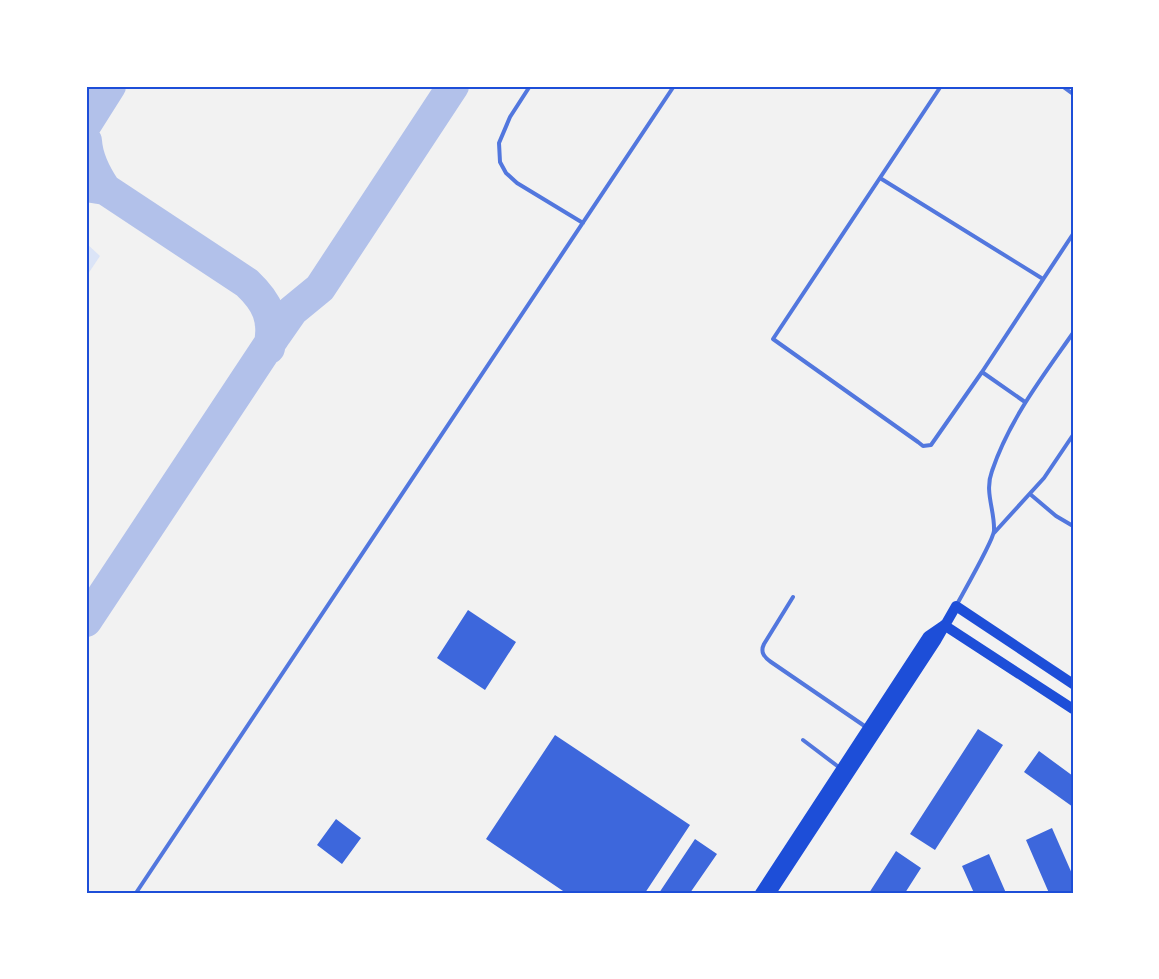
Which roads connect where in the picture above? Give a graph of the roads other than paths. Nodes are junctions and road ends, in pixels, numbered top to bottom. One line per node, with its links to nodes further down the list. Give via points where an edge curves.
1 (530, 86): 7 (lane, via 510,117 499,143 500,162 517,183)
2 (674, 86): 7 (lane)
3 (941, 86): 6 (lane)
4 (1062, 86): 5 (lane)
5 (1073, 94)
6 (880, 178): 9 (lane); 11 (lane, via 773,339 923,446 934,442)
7 (583, 223): 25 (lane)
8 (1073, 234): 9 (lane)
9 (1043, 279): 11 (lane)
10 (1073, 332): 12 (lane)
11 (982, 372): 12 (lane)
12 (1025, 402): 16 (lane, via 1000,448 991,473 988,494)
13 (1073, 435): 14 (lane)
14 (1030, 494): 15 (lane); 16 (lane)
15 (1073, 526)
16 (994, 533): 18 (lane)
17 (793, 597): 22 (lane, via 762,653)
18 (956, 606): 19 (main road); 20 (main road)
19 (944, 625): 21 (main road); 22 (main road, via 928,636); 27 (main road)
20 (1073, 684)
21 (1073, 709)
22 (868, 728): 24 (main road)
23 (803, 740): 24 (lane)
24 (842, 770): 26 (main road)
25 (136, 893)
26 (760, 893)
27 (771, 893)

